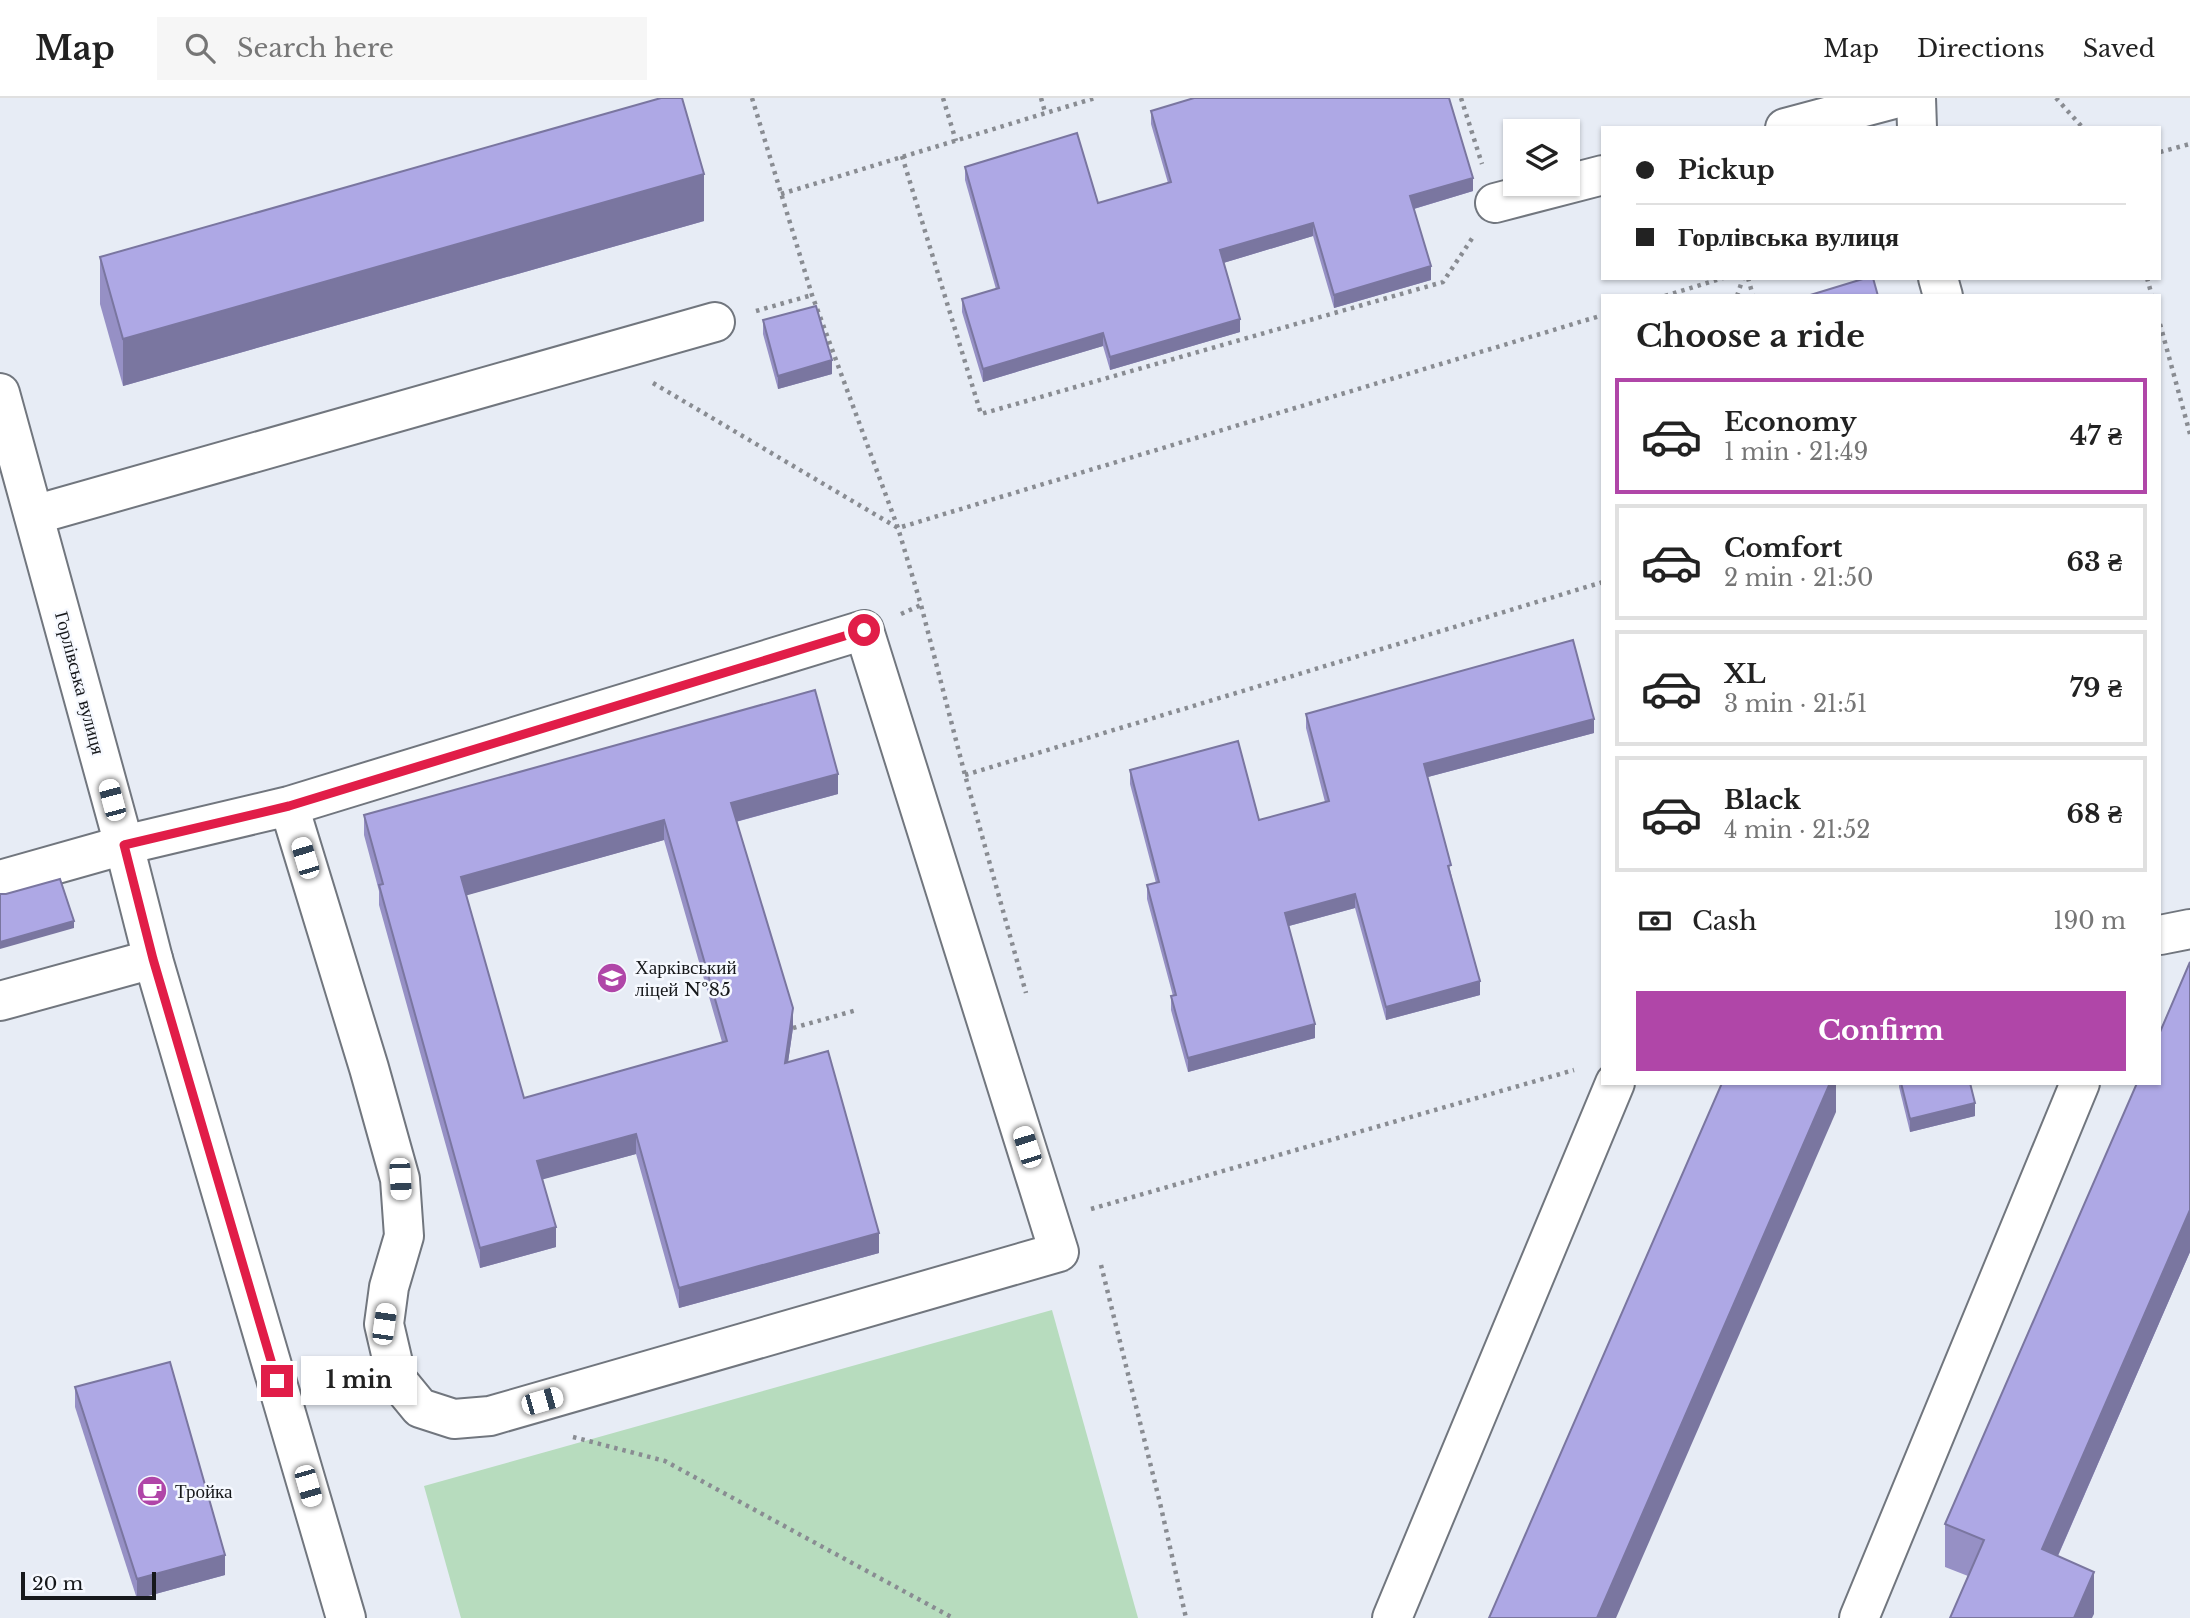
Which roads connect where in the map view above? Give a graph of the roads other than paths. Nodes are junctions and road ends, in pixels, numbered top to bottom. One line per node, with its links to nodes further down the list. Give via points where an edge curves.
1 (1898, 98): 3 (street)
2 (1916, 98): 4 (street)
3 (1793, 126)
4 (1917, 126)
5 (1601, 176): 6 (street)
6 (1495, 203)
7 (715, 322): 9 (street)
8 (0, 393): 9 (street, Горлівська вулиця)
9 (34, 515): 11 (street, Горлівська вулиця)
10 (289, 806): 10 (street, via 864,630 1059,1252 491,1416 454,1419 420,1408 397,1380 384,1324 404,1236 400,1179); 11 (street)
11 (124, 845): 12 (street); 15 (street, Горлівська вулиця)
12 (0, 880)
13 (2190, 929): 14 (street)
14 (2161, 935)
15 (153, 959): 16 (street); 19 (street, Горлівська вулиця)
16 (0, 1001)
17 (1614, 1085): 20 (street)
18 (2079, 1085): 21 (street)
19 (346, 1618)
20 (1392, 1618)
21 (1858, 1618)

